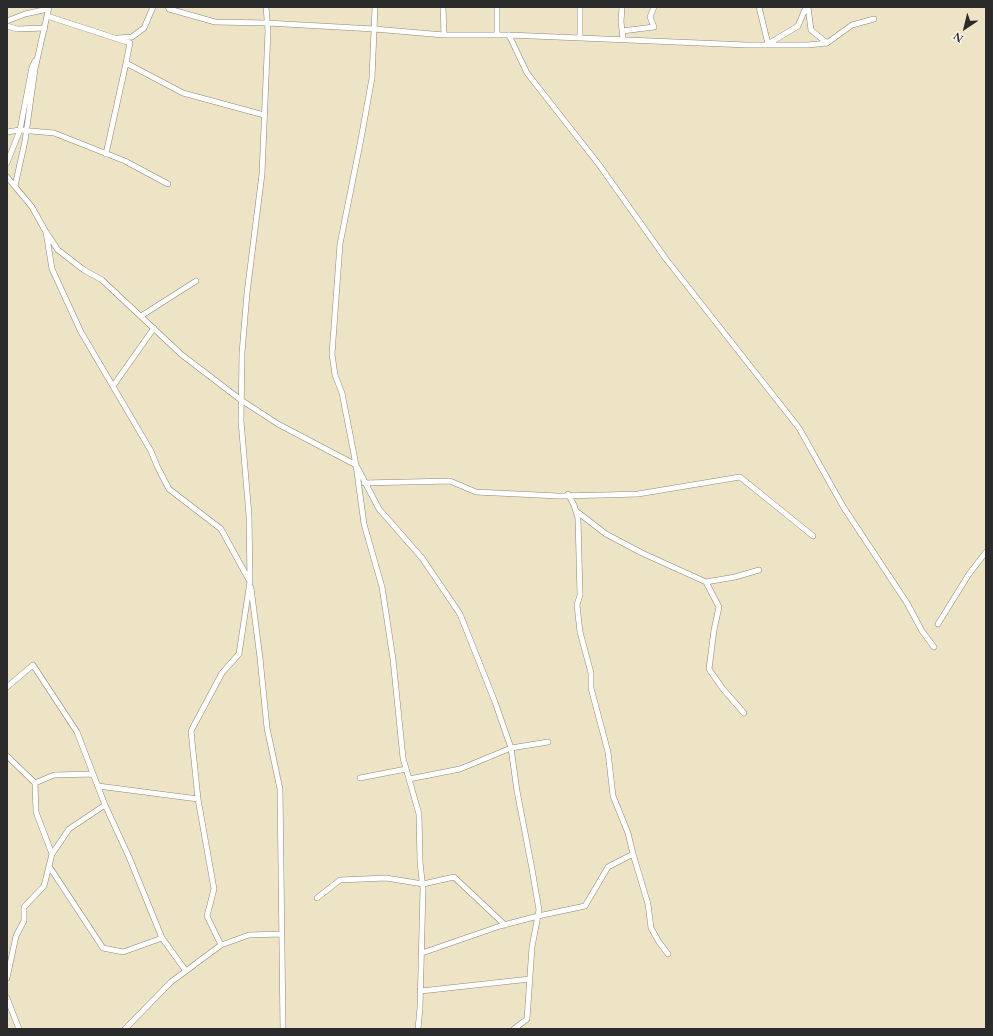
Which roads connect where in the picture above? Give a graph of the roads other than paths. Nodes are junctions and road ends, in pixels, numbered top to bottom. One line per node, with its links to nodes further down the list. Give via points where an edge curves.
1 (153, 7): 24 (street, via 144,28 132,37)
2 (168, 7): 16 (street, via 214,22)
3 (266, 7): 16 (street)
4 (375, 7): 19 (street)
5 (443, 7): 21 (street)
6 (497, 7): 22 (street)
7 (580, 7): 25 (street)
8 (622, 7): 20 (street)
9 (654, 7): 20 (street, via 650,17 654,27)
10 (759, 7): 28 (street)
11 (807, 7): 27 (street, via 810,30); 28 (street, via 798,26)
12 (48, 8): 13 (street); 15 (street)
13 (47, 16): 18 (street); 24 (street)
14 (874, 19): 27 (street, via 852,24)
15 (7, 21)
16 (267, 23): 19 (street); 30 (street)
17 (7, 26): 18 (street)
18 (44, 28): 31 (street)
19 (374, 29): 21 (street); 44 (street, via 372,78 340,244 332,354 334,375 342,393)
20 (622, 31): 26 (street)
21 (444, 35): 22 (street)
22 (497, 35): 23 (street)
23 (509, 35): 25 (street); 55 (street, via 527,73 600,166 666,259 799,428 844,508)
24 (115, 38): 29 (street, via 130,43)
25 (580, 38): 26 (street)
26 (623, 39): 28 (street)
27 (827, 43): 28 (street)
28 (768, 44)
29 (126, 63): 30 (street, via 183,93); 33 (street)
30 (264, 115): 43 (street, via 262,174 247,293)
31 (23, 131): 32 (street); 33 (street, via 54,133); 34 (street); 37 (street)
32 (7, 132)
33 (106, 154): 36 (street)
34 (7, 163)
35 (7, 177): 37 (street)
36 (168, 184)
37 (15, 186): 38 (street, via 32,207)
38 (46, 232): 40 (street, via 58,250 102,280); 42 (street, via 54,274 81,332)
39 (196, 281): 40 (street)
40 (141, 316): 41 (street)
41 (154, 328): 42 (street); 43 (street, via 182,355)
42 (113, 386): 52 (street, via 151,451 169,489 221,528)
43 (241, 400): 44 (street, via 278,424); 52 (street, via 249,515)
44 (356, 465): 45 (street); 46 (street)
45 (359, 483): 46 (street); 61 (street, via 364,524 383,594)
46 (366, 483): 47 (street, via 450,481 476,492 558,496); 59 (street, via 379,509 422,558 460,614)
47 (568, 494): 48 (street); 49 (street, via 638,494 740,477)
48 (576, 511): 53 (street, via 612,537); 70 (street, via 580,595 577,605 580,632 591,673 591,688 608,752 613,796 628,833)
49 (813, 536)
50 (986, 552): 54 (street)
51 (759, 570): 53 (street)
52 (250, 582): 67 (street, via 238,654 222,674 191,731); 76 (street, via 267,728 280,789)
53 (706, 582): 57 (street, via 719,607 709,669)
54 (938, 624)
55 (934, 647)
56 (7, 687): 62 (street, via 33,665 77,732)
57 (744, 713)
58 (548, 742): 59 (street)
59 (511, 748): 64 (street, via 460,769); 74 (street)
60 (7, 756): 65 (street)
61 (406, 769): 63 (street); 64 (street)
62 (93, 774): 65 (street, via 54,774); 66 (street)
63 (360, 778)
64 (409, 779): 72 (street, via 420,814 420,862)
65 (35, 783): 69 (street, via 36,812)
66 (98, 786): 67 (street); 68 (street)
67 (198, 799): 78 (street, via 214,889 207,916)
68 (105, 805): 69 (street, via 69,829); 77 (street)
69 (52, 854): 71 (street)
70 (633, 854): 74 (street, via 608,867 585,906); 80 (street, via 648,904 651,928)
71 (49, 866): 77 (street, via 103,948 123,952); 82 (street, via 44,886 24,907 24,921 16,936)
72 (423, 884): 73 (street, via 386,878 340,880); 75 (street, via 454,877); 79 (street)
73 (317, 898)
74 (538, 916): 75 (street); 83 (street, via 532,947)
75 (505, 925): 79 (street)
76 (281, 934): 78 (street, via 249,935); 88 (street)
77 (162, 938): 81 (street)
78 (221, 945): 81 (street)
79 (422, 953): 84 (street)
80 (668, 954)
81 (186, 971): 87 (street, via 170,982)
82 (7, 978)
83 (530, 979): 84 (street); 90 (street, via 527,1019)
84 (421, 991): 89 (street)
85 (7, 998): 86 (street)
86 (19, 1029)
87 (125, 1029)
88 (283, 1029)
89 (418, 1029)
90 (514, 1029)

